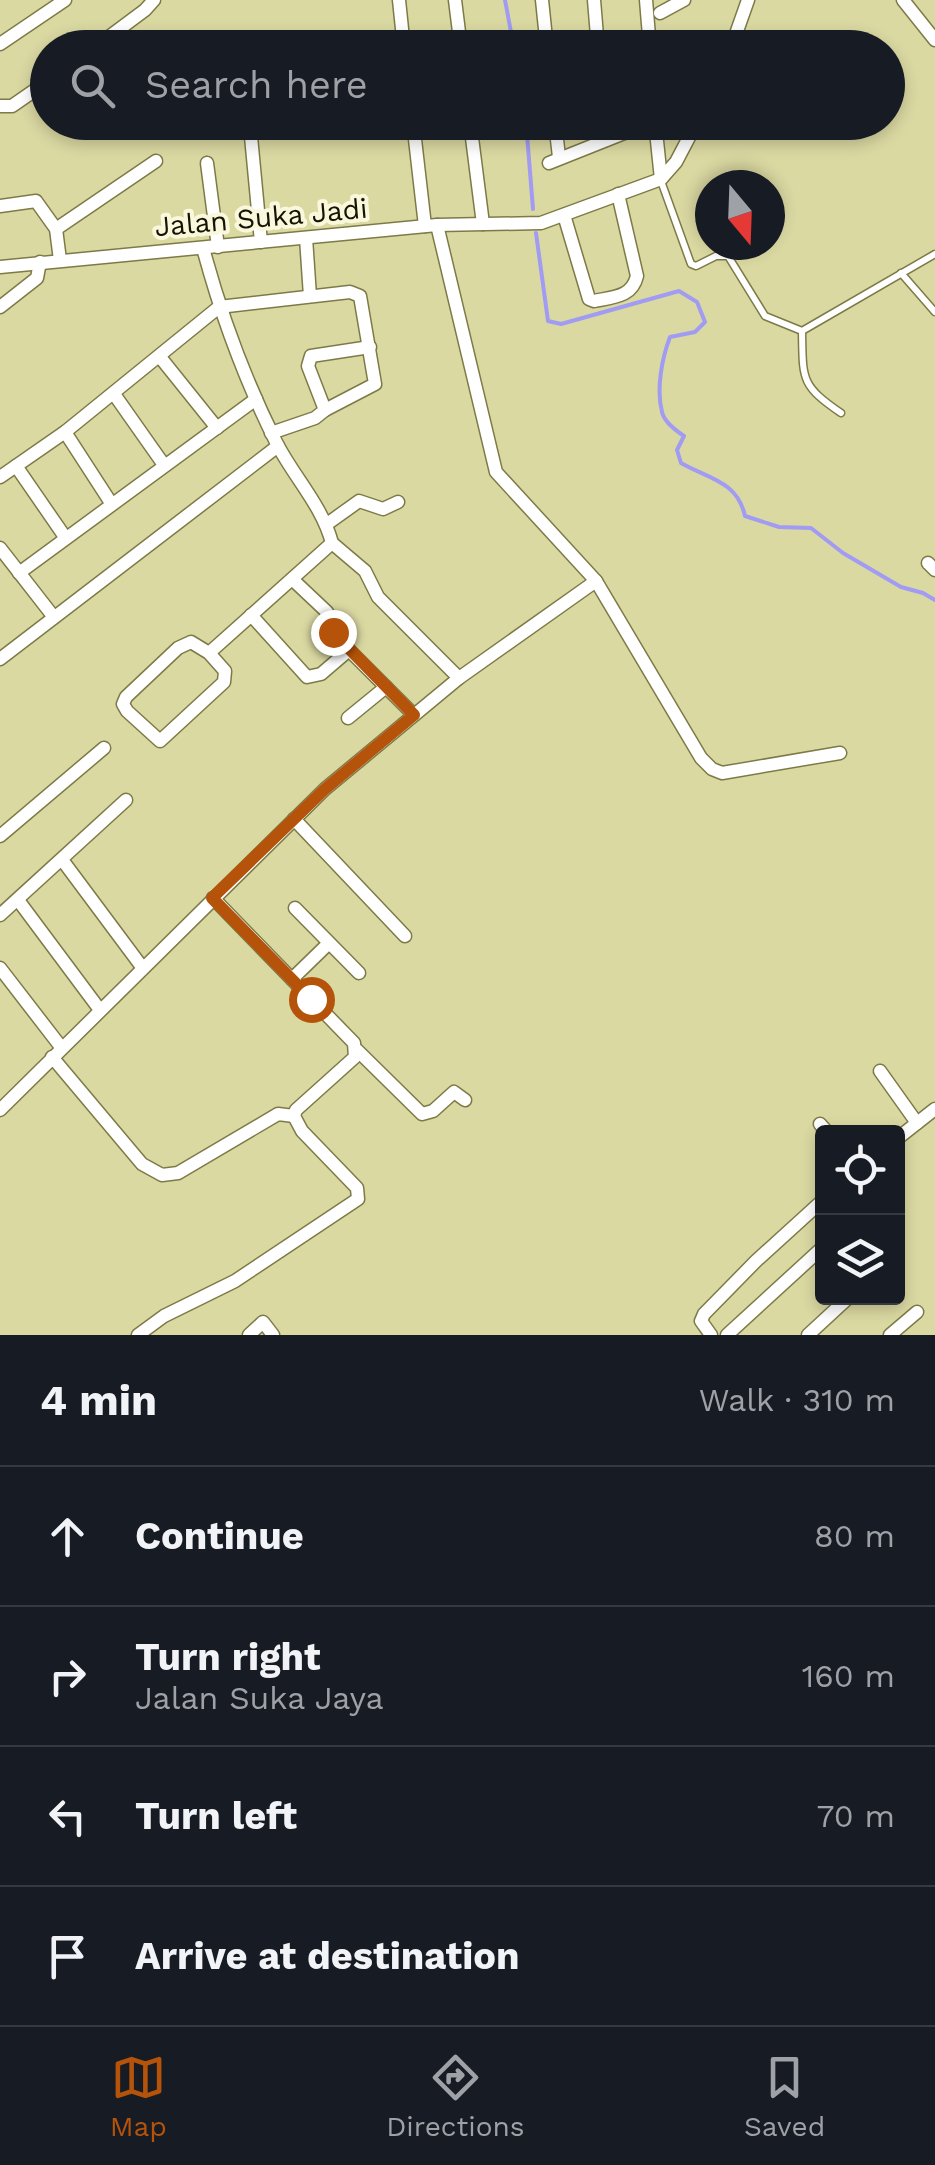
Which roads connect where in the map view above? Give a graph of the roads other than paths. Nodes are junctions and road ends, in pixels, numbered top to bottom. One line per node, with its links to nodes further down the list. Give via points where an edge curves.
1 (65, 0): 20 (street)
2 (154, 0): 12 (street)
3 (399, 0): 13 (street)
4 (455, 0): 14 (street)
5 (542, 0): 15 (street)
6 (594, 0): 16 (street)
7 (646, 0): 17 (street)
8 (684, 0): 11 (street)
9 (903, 0): 19 (street)
10 (750, 1): 18 (street)
11 (660, 14)
12 (119, 30)
13 (402, 30)
14 (459, 30)
15 (545, 30)
16 (596, 30)
17 (648, 30)
18 (738, 30)
19 (935, 40)
20 (0, 44)
21 (30, 94): 22 (street)
22 (0, 106)
23 (251, 140): 40 (street)
24 (416, 140): 37 (street)
25 (472, 140): 36 (street)
26 (555, 140): 27 (street, via 554,160)
27 (606, 140)
28 (655, 140): 32 (street)
29 (688, 140): 32 (street)
30 (156, 161): 38 (street)
31 (207, 163): 41 (street)
32 (660, 179): 33 (street, Jalan Suka Jadi); 51 (lane, via 690,264 728,256 765,316)
33 (618, 194): 35 (street, Jalan Suka Jadi); 35 (street, via 637,276 629,293 589,299)
34 (0, 206): 38 (street, via 36,201)
35 (564, 215): 36 (street, Jalan Suka Jadi)
36 (483, 224): 37 (street, Jalan Suka Jadi)
37 (431, 225): 39 (street, Jalan Suka Jadi); 73 (street, via 496,472)
38 (56, 229): 43 (street)
39 (306, 238): 40 (street, Jalan Suka Jadi); 47 (street)
40 (261, 242): 41 (street, Jalan Suka Jadi)
41 (210, 248): 43 (street, Jalan Suka Jadi); 49 (street)
42 (935, 254): 46 (lane)
43 (60, 260): 44 (street, Jalan Suka Jadi)
44 (40, 262): 45 (street, Jalan Suka Jadi); 48 (street, via 37,278)
45 (0, 266)
46 (901, 273): 50 (lane); 51 (lane)
47 (310, 296): 49 (street); 52 (street, via 360,296)
48 (0, 307)
49 (218, 307): 53 (street); 55 (street)
50 (935, 312)
51 (802, 331): 57 (lane, via 803,370 814,394)
52 (370, 346): 56 (street, via 375,384); 56 (street, via 307,360)
53 (160, 357): 54 (street); 58 (street)
54 (114, 394): 59 (street); 62 (street)
55 (256, 399): 58 (street); 60 (street)
56 (325, 410): 60 (street)
57 (841, 413)
58 (217, 428): 62 (street)
59 (65, 432): 63 (street); 66 (street)
60 (272, 433): 61 (street)
61 (278, 446): 67 (street); 75 (street)
62 (164, 465): 66 (street)
63 (16, 466): 64 (street); 68 (street)
64 (0, 478)
65 (398, 502): 67 (street, via 384,509 358,501)
66 (112, 503): 68 (street)
67 (327, 524): 69 (street)
68 (65, 536): 71 (street)
69 (332, 542): 72 (street); 79 (street, via 366,571 378,597)
70 (0, 548): 71 (street)
71 (19, 572): 75 (street)
72 (292, 580): 74 (street); 76 (street, via 327,612)
73 (596, 581): 79 (street); 84 (street, via 712,769 722,773)
74 (252, 614): 76 (street, via 308,677 322,674); 78 (street)
75 (53, 616): 77 (street)
76 (349, 650): 80 (street)
77 (2, 652)
78 (209, 653): 78 (street, via 225,671 224,682 160,741 127,712 126,697 178,648 191,642)
79 (459, 678): 81 (street)
80 (386, 687): 81 (street); 82 (street)
81 (414, 715): 86 (street)
82 (348, 718)
83 (104, 748): 87 (street)
84 (840, 753)
85 (126, 800): 88 (street)
86 (294, 819): 89 (street); 93 (street)
87 (0, 836)
88 (63, 860): 90 (street); 96 (street)
89 (212, 898): 96 (street); 98 (street)
90 (18, 900): 92 (street); 99 (street)
91 (295, 908): 94 (street)
92 (0, 915)
93 (405, 936)
94 (329, 943): 97 (street); 98 (street)
95 (0, 968): 101 (street)
96 (142, 968): 99 (street)
97 (359, 973)
98 (292, 980): 100 (street)
99 (100, 1010): 101 (street)
100 (357, 1050): 103 (street, via 422,1114 454,1092); 106 (street)
101 (56, 1052): 104 (street); 106 (street, via 142,1164 169,1177 278,1114)
102 (880, 1071): 107 (street)
103 (465, 1100)
104 (0, 1110)
105 (935, 1110): 107 (street)
106 (294, 1116): 113 (street, via 357,1188 358,1199)
107 (917, 1123): 108 (street)
108 (905, 1132)
109 (815, 1207): 116 (street, via 704,1314 701,1321)
110 (815, 1254): 117 (street)
111 (840, 1305): 118 (street)
112 (917, 1312): 119 (street)
113 (138, 1335)
114 (248, 1335): 115 (street, via 263,1322)
115 (274, 1335)
116 (711, 1335)
117 (726, 1335)
118 (808, 1335)
119 (890, 1335)

